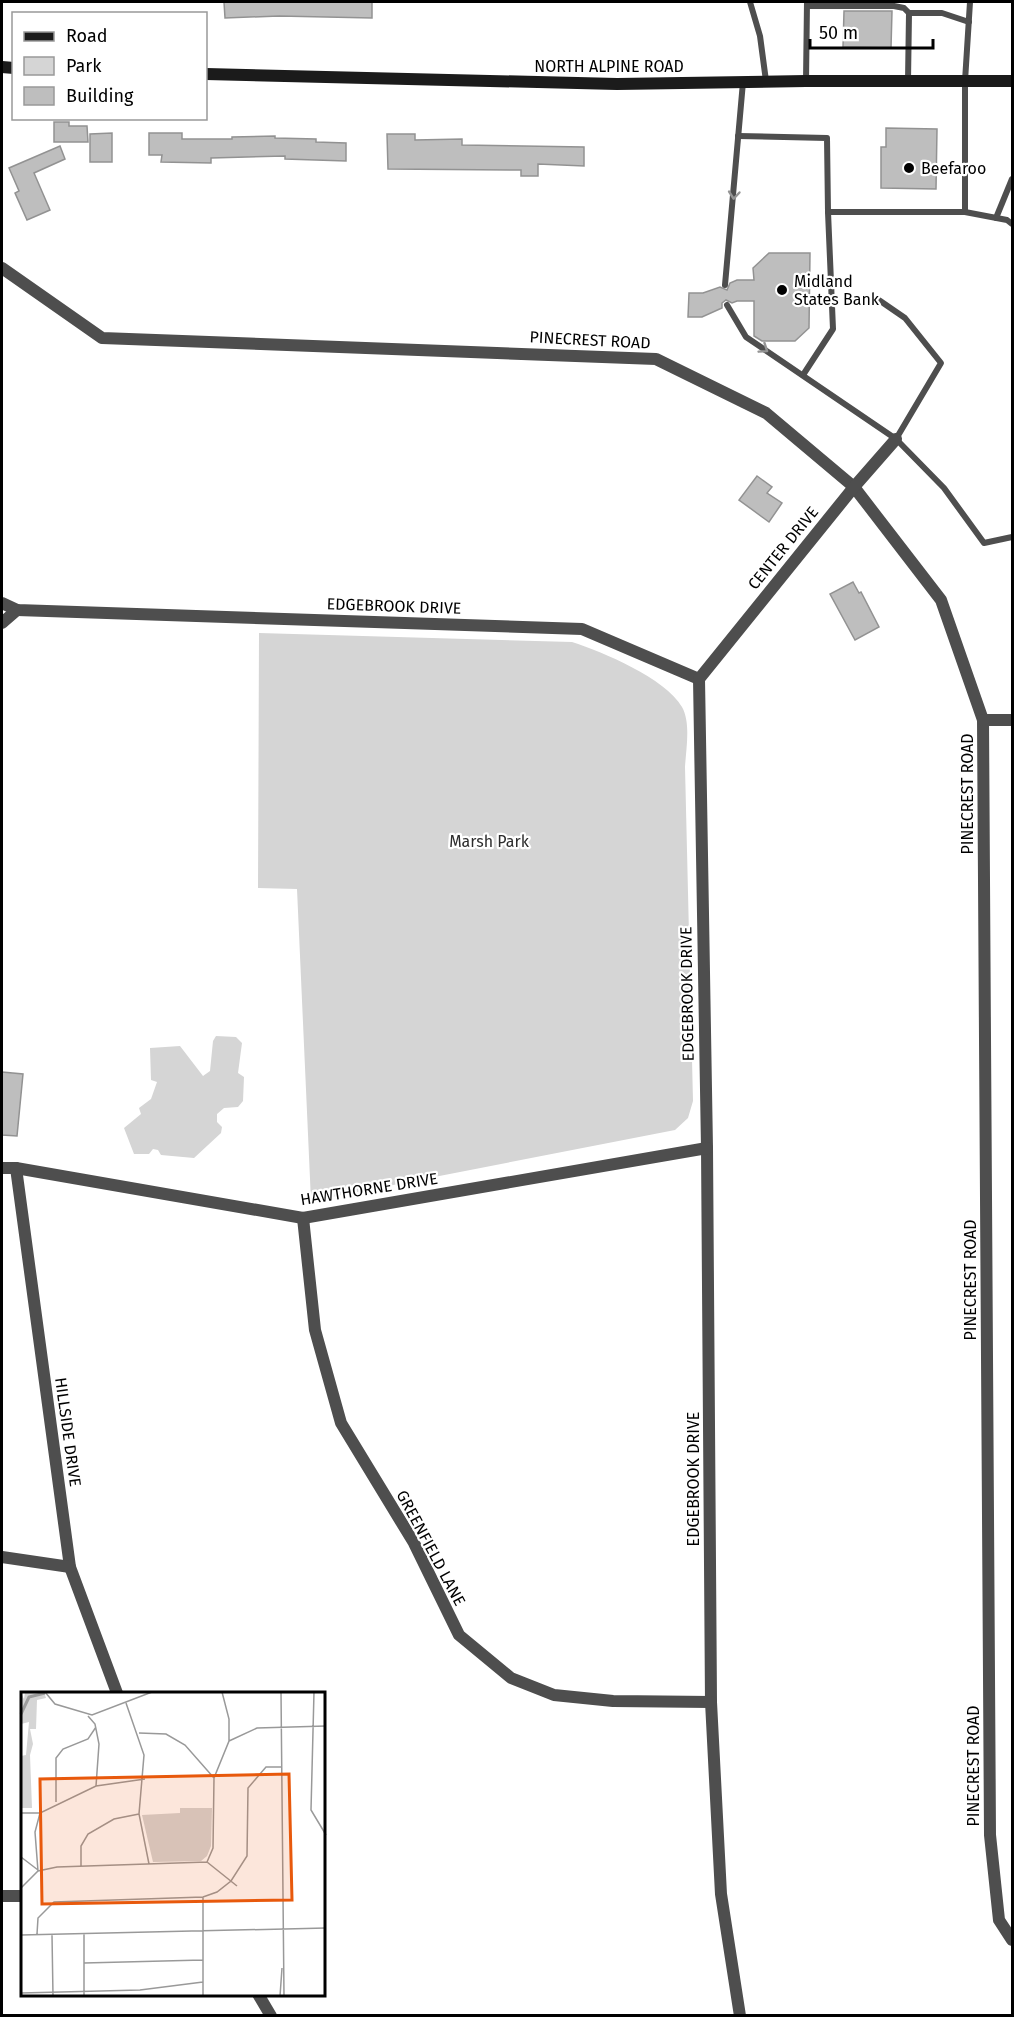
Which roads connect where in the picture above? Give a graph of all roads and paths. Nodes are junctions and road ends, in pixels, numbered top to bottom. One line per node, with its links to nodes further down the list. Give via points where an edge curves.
1 (750, 2): 7 (lane, via 760,36)
2 (970, 2): 5 (lane)
3 (807, 4): 4 (lane, via 894,6); 8 (lane)
4 (909, 13): 5 (lane, via 942,13); 9 (lane)
5 (969, 22): 10 (lane)
6 (207, 74): 12 (main road, NORTH ALPINE ROAD, via 617,84)
7 (766, 81): 8 (main road, NORTH ALPINE ROAD); 12 (main road, NORTH ALPINE ROAD)
8 (806, 81): 9 (main road, NORTH ALPINE ROAD)
9 (908, 81): 10 (main road, NORTH ALPINE ROAD)
10 (965, 81): 11 (main road, NORTH ALPINE ROAD); 16 (lane)
11 (1012, 81)
12 (743, 82): 13 (lane)
13 (738, 136): 15 (lane, via 827,138); 20 (lane, one-way to 20)
14 (1012, 179): 17 (lane)
15 (828, 212): 16 (lane); 23 (lane, via 833,329)
16 (965, 212): 17 (lane)
17 (996, 218): 18 (lane)
18 (1012, 224)
19 (2, 268): 25 (street, PINECREST ROAD, via 102,338 656,359 766,413)
20 (725, 285)
21 (873, 296): 24 (lane, via 905,318 941,363)
22 (727, 305): 23 (lane, one-way to 23, via 746,337)
23 (803, 375): 24 (lane)
24 (896, 439): 25 (street, CENTER DRIVE); 26 (lane, via 944,488 984,543)
25 (854, 487): 30 (street, CENTER DRIVE); 31 (street, PINECREST ROAD, via 941,600)
26 (1012, 537)
27 (2, 603): 28 (street, EDGEBROOK DRIVE)
28 (17, 610): 29 (street); 30 (street, EDGEBROOK DRIVE, via 582,629)
29 (2, 623)
30 (699, 679): 33 (street, EDGEBROOK DRIVE)
31 (983, 720): 32 (street); 43 (street, PINECREST ROAD, via 990,1835 999,1920)
32 (1012, 720)
33 (706, 1148): 36 (street, HAWTHORNE DRIVE); 40 (street, EDGEBROOK DRIVE)
34 (2, 1168): 35 (street, HAWTHORNE DRIVE)
35 (16, 1168): 36 (street, HAWTHORNE DRIVE); 38 (street, HILLSIDE DRIVE)
36 (303, 1218): 40 (street, GREENFIELD LANE, via 315,1330 341,1423 414,1544 459,1635 511,1678 554,1695 613,1701)
37 (2, 1557): 38 (street)
38 (70, 1567): 39 (street, HILLSIDE DRIVE)
39 (117, 1692)
40 (711, 1702): 46 (street, EDGEBROOK DRIVE, via 721,1894)
41 (2, 1896): 42 (street)
42 (21, 1896)
43 (1012, 1940)
44 (259, 1996): 45 (street)
45 (271, 2016)
46 (740, 2016)

